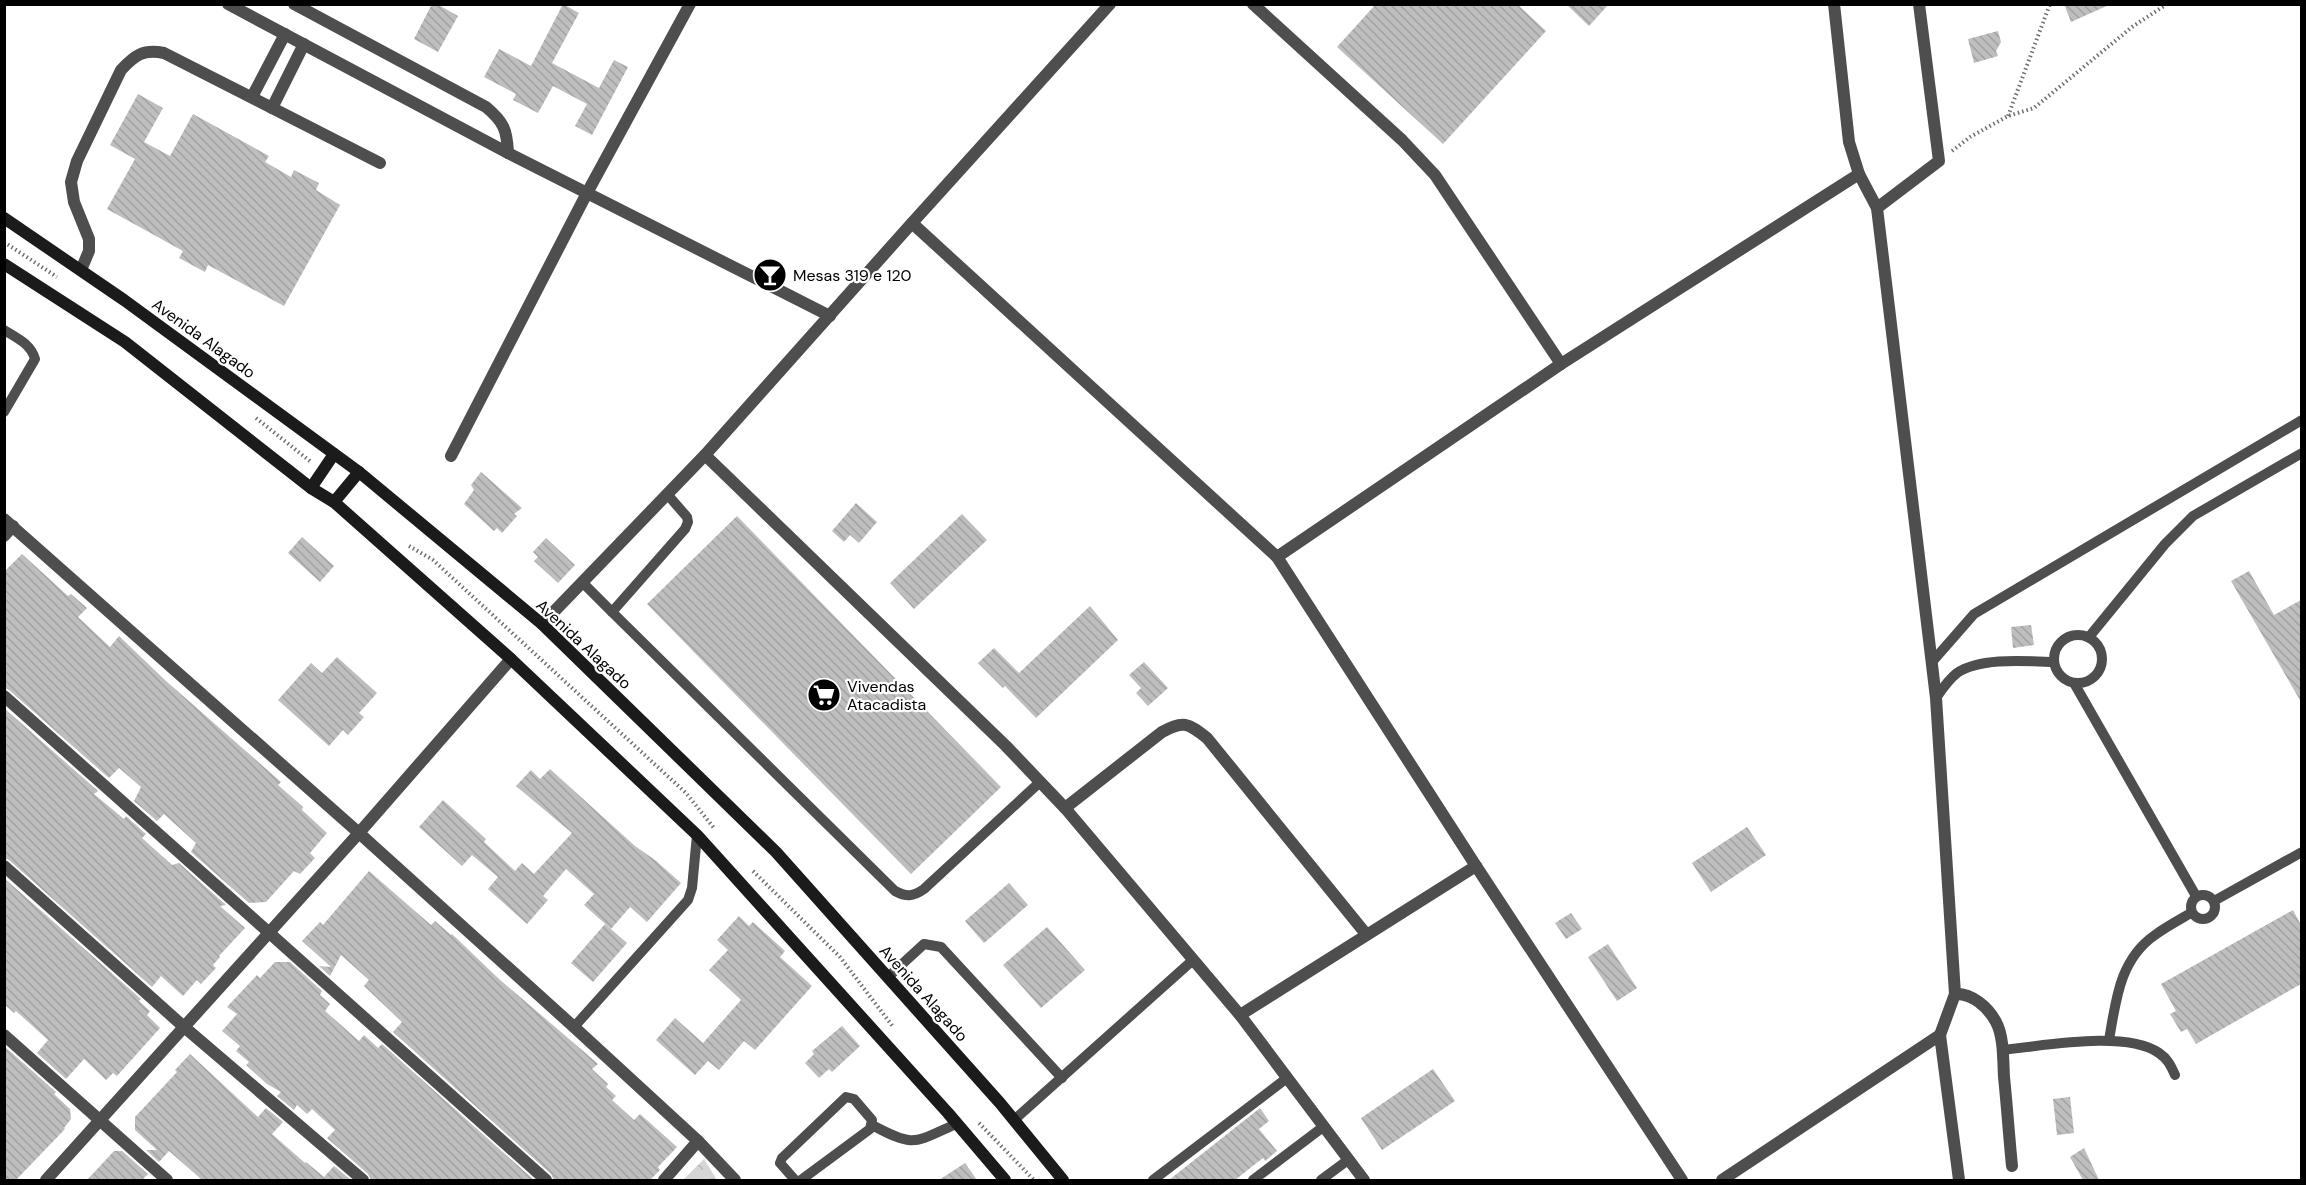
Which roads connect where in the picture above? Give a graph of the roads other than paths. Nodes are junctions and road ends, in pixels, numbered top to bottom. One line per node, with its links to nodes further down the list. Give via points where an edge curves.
1 (228, 4): 8 (street)
2 (294, 4): 12 (street, via 486,107 499,118 507,133)
3 (690, 4): 15 (street)
4 (1110, 4): 18 (street)
5 (1253, 4): 23 (street, via 1436,175)
6 (1834, 4): 14 (street, via 1849,142)
7 (1919, 4): 16 (street, via 1939,161)
8 (285, 34): 9 (street); 10 (street)
9 (304, 44): 11 (street); 12 (street)
10 (252, 98): 11 (street); 20 (street, via 164,53 150,50 121,70 77,161 71,182 74,202 89,239)
11 (272, 108): 13 (street)
12 (508, 153): 15 (street)
13 (380, 163)
14 (1859, 174): 16 (street); 23 (street)
15 (587, 194): 21 (street); 29 (street)
16 (1876, 208): 42 (street)
17 (4, 218): 20 (main road, Avenida Alagado)
18 (912, 223): 21 (street); 36 (street)
19 (7, 267): 31 (main road, via 125,342)
20 (81, 270): 27 (main road, Avenida Alagado)
21 (830, 316): 28 (street)
22 (4, 330): 24 (lane, via 29,346 35,359)
23 (1561, 364): 36 (street)
24 (4, 412)
25 (2301, 420): 42 (lane, via 1974,614)
26 (2301, 453): 40 (lane, via 2193,516 2165,544)
27 (334, 454): 30 (main road, Avenida Alagado); 31 (main road)
28 (705, 455): 32 (street); 47 (street)
29 (451, 456)
30 (358, 472): 33 (main road); 39 (main road, Avenida Alagado)
31 (311, 488): 33 (main road)
32 (667, 494): 37 (street); 38 (lane, via 687,517 685,529)
33 (334, 502): 41 (main road)
34 (9, 522): 35 (street); 49 (street)
35 (4, 537)
36 (1277, 558): 52 (street)
37 (583, 583): 38 (lane); 39 (street)
38 (612, 612): 47 (lane, via 894,891 906,897 924,889)
39 (542, 624): 60 (main road, Avenida Alagado, via 776,852)
40 (2090, 637): 43 (lane, via 2067,636 2058,645); 44 (lane, via 2102,652 2100,671 2086,682)
41 (511, 659): 49 (street); 50 (main road)
42 (1932, 662): 46 (street)
43 (2054, 662): 44 (lane, via 2057,672); 46 (lane, via 2009,661 1971,666 1958,672)
44 (2074, 683): 54 (lane)
45 (4, 696): 57 (street)
46 (1936, 698): 61 (street)
47 (1040, 782): 48 (street)
48 (1065, 808): 58 (street, via 1162,732 1176,724 1191,726 1207,738); 59 (street)
49 (359, 833): 57 (street); 64 (street)
50 (697, 835): 64 (lane, via 688,900); 74 (main road)
51 (2301, 852): 55 (lane)
52 (1476, 866): 58 (street); 94 (street)
53 (4, 867): 63 (street)
54 (2196, 896): 55 (lane, via 2206,895); 56 (lane)
55 (2214, 902): 56 (lane, via 2208,919 2196,918)
56 (2191, 913): 67 (lane, via 2152,936 2127,964 2119,983)
57 (270, 932): 63 (street); 83 (street)
58 (1366, 934): 62 (street)
59 (1193, 960): 62 (street); 70 (lane)
60 (888, 977): 70 (lane, via 924,945 941,947); 73 (main road, Avenida Alagado)
61 (1955, 994): 66 (street); 68 (street, via 1973,998 1986,1008 1996,1023)
62 (1240, 1015): 71 (street)
63 (183, 1026): 72 (street); 82 (street)
64 (573, 1027): 77 (street)
65 (4, 1035): 72 (street)
66 (1941, 1035): 95 (street); 96 (street)
67 (2109, 1040): 68 (lane); 69 (lane, via 2157,1051 2169,1061)
68 (2002, 1050): 79 (street)
69 (2175, 1075)
70 (1062, 1078): 73 (lane)
71 (1287, 1078): 76 (street); 90 (lane)
72 (100, 1120): 80 (street); 81 (street)
73 (1014, 1120): 89 (main road, Avenida Alagado)
74 (957, 1124): 75 (lane, via 910,1142); 88 (main road)
75 (872, 1125): 86 (lane, via 854,1099 846,1097 782,1158 780,1163); 87 (lane)
76 (1323, 1127): 78 (street); 91 (lane)
77 (698, 1141): 84 (street); 85 (street)
78 (1348, 1160): 92 (lane); 93 (street)
79 (2012, 1166)
80 (46, 1180)
81 (167, 1180)
82 (363, 1180)
83 (546, 1180)
84 (664, 1180)
85 (735, 1180)
86 (795, 1180)
87 (801, 1180)
88 (1005, 1180)
89 (1063, 1180)
90 (1153, 1180)
91 (1253, 1180)
92 (1321, 1180)
93 (1364, 1180)
94 (1682, 1180)
95 (1722, 1180)
96 (1959, 1180)

